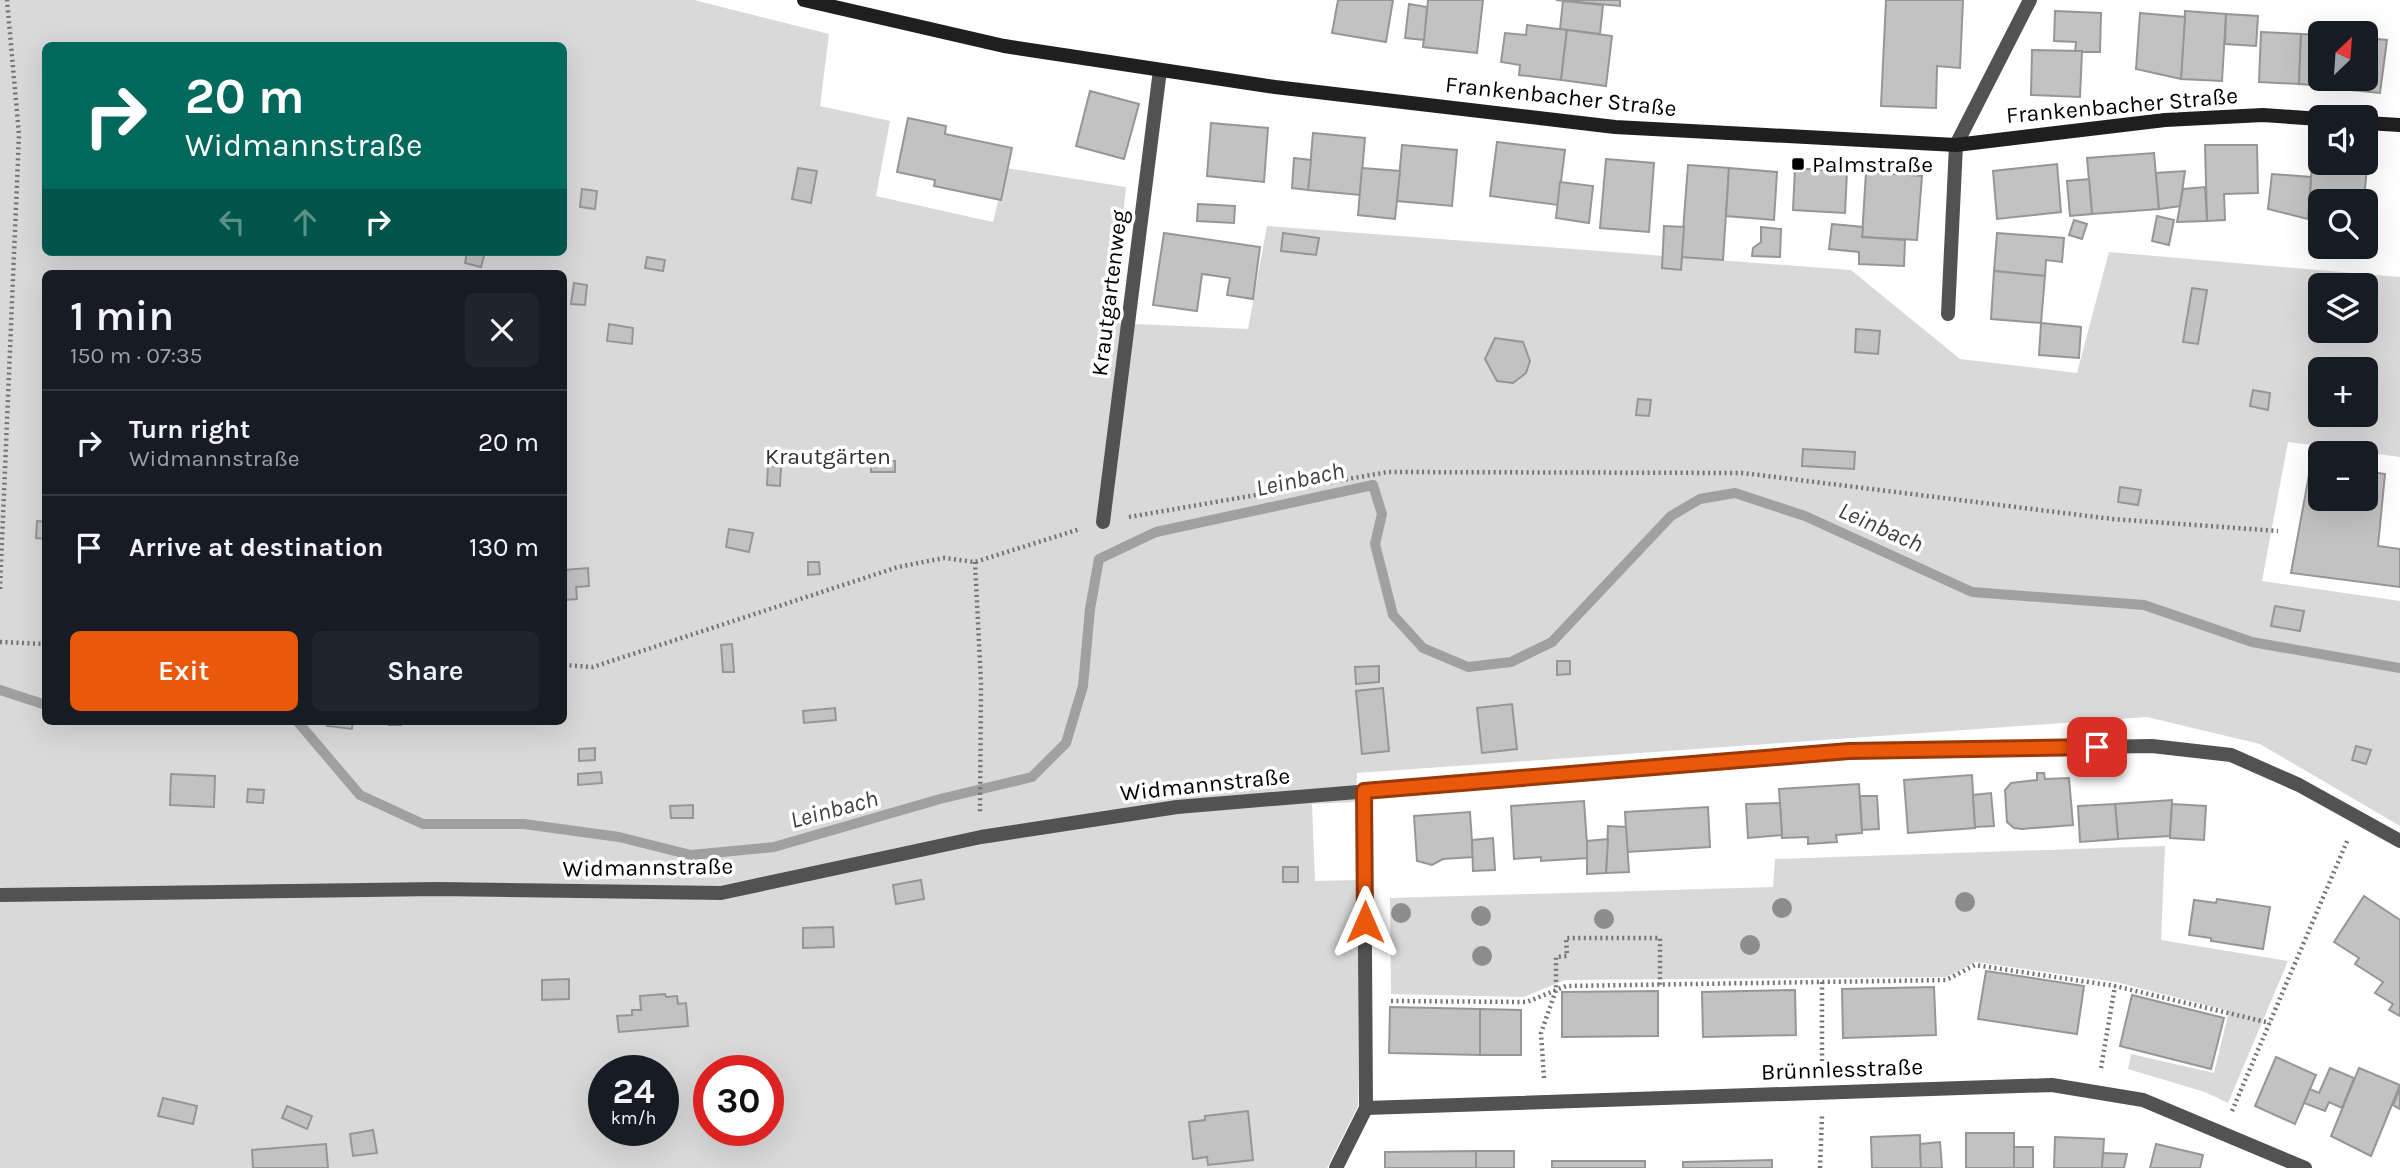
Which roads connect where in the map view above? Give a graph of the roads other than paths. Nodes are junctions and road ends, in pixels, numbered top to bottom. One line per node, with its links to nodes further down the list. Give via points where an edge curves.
1 (804, 0): 3 (main road, Frankenbacher Straße, via 1004,46)
2 (2030, 0): 7 (street)
3 (1160, 70): 7 (main road, Frankenbacher Straße, via 1615,127); 9 (street, Krautgartenweg)
4 (2308, 118): 7 (main road, Frankenbacher Straße, via 2263,115 2165,120)
5 (2378, 124): 6 (main road)
6 (2400, 125)
7 (1956, 145): 8 (street)
8 (1948, 314)
9 (1103, 522)
10 (1364, 791): 11 (street, Widmannstraße, via 1849,751 2152,746 2231,755 2299,785); 12 (street, Widmannstraße, via 1177,807 981,837 721,893 439,889); 13 (street)
11 (2400, 841)
12 (0, 895)
13 (1366, 1108): 14 (street); 15 (street, Brünnlesstraße, via 2052,1085 2143,1100)
14 (1336, 1168)
15 (2305, 1168)

